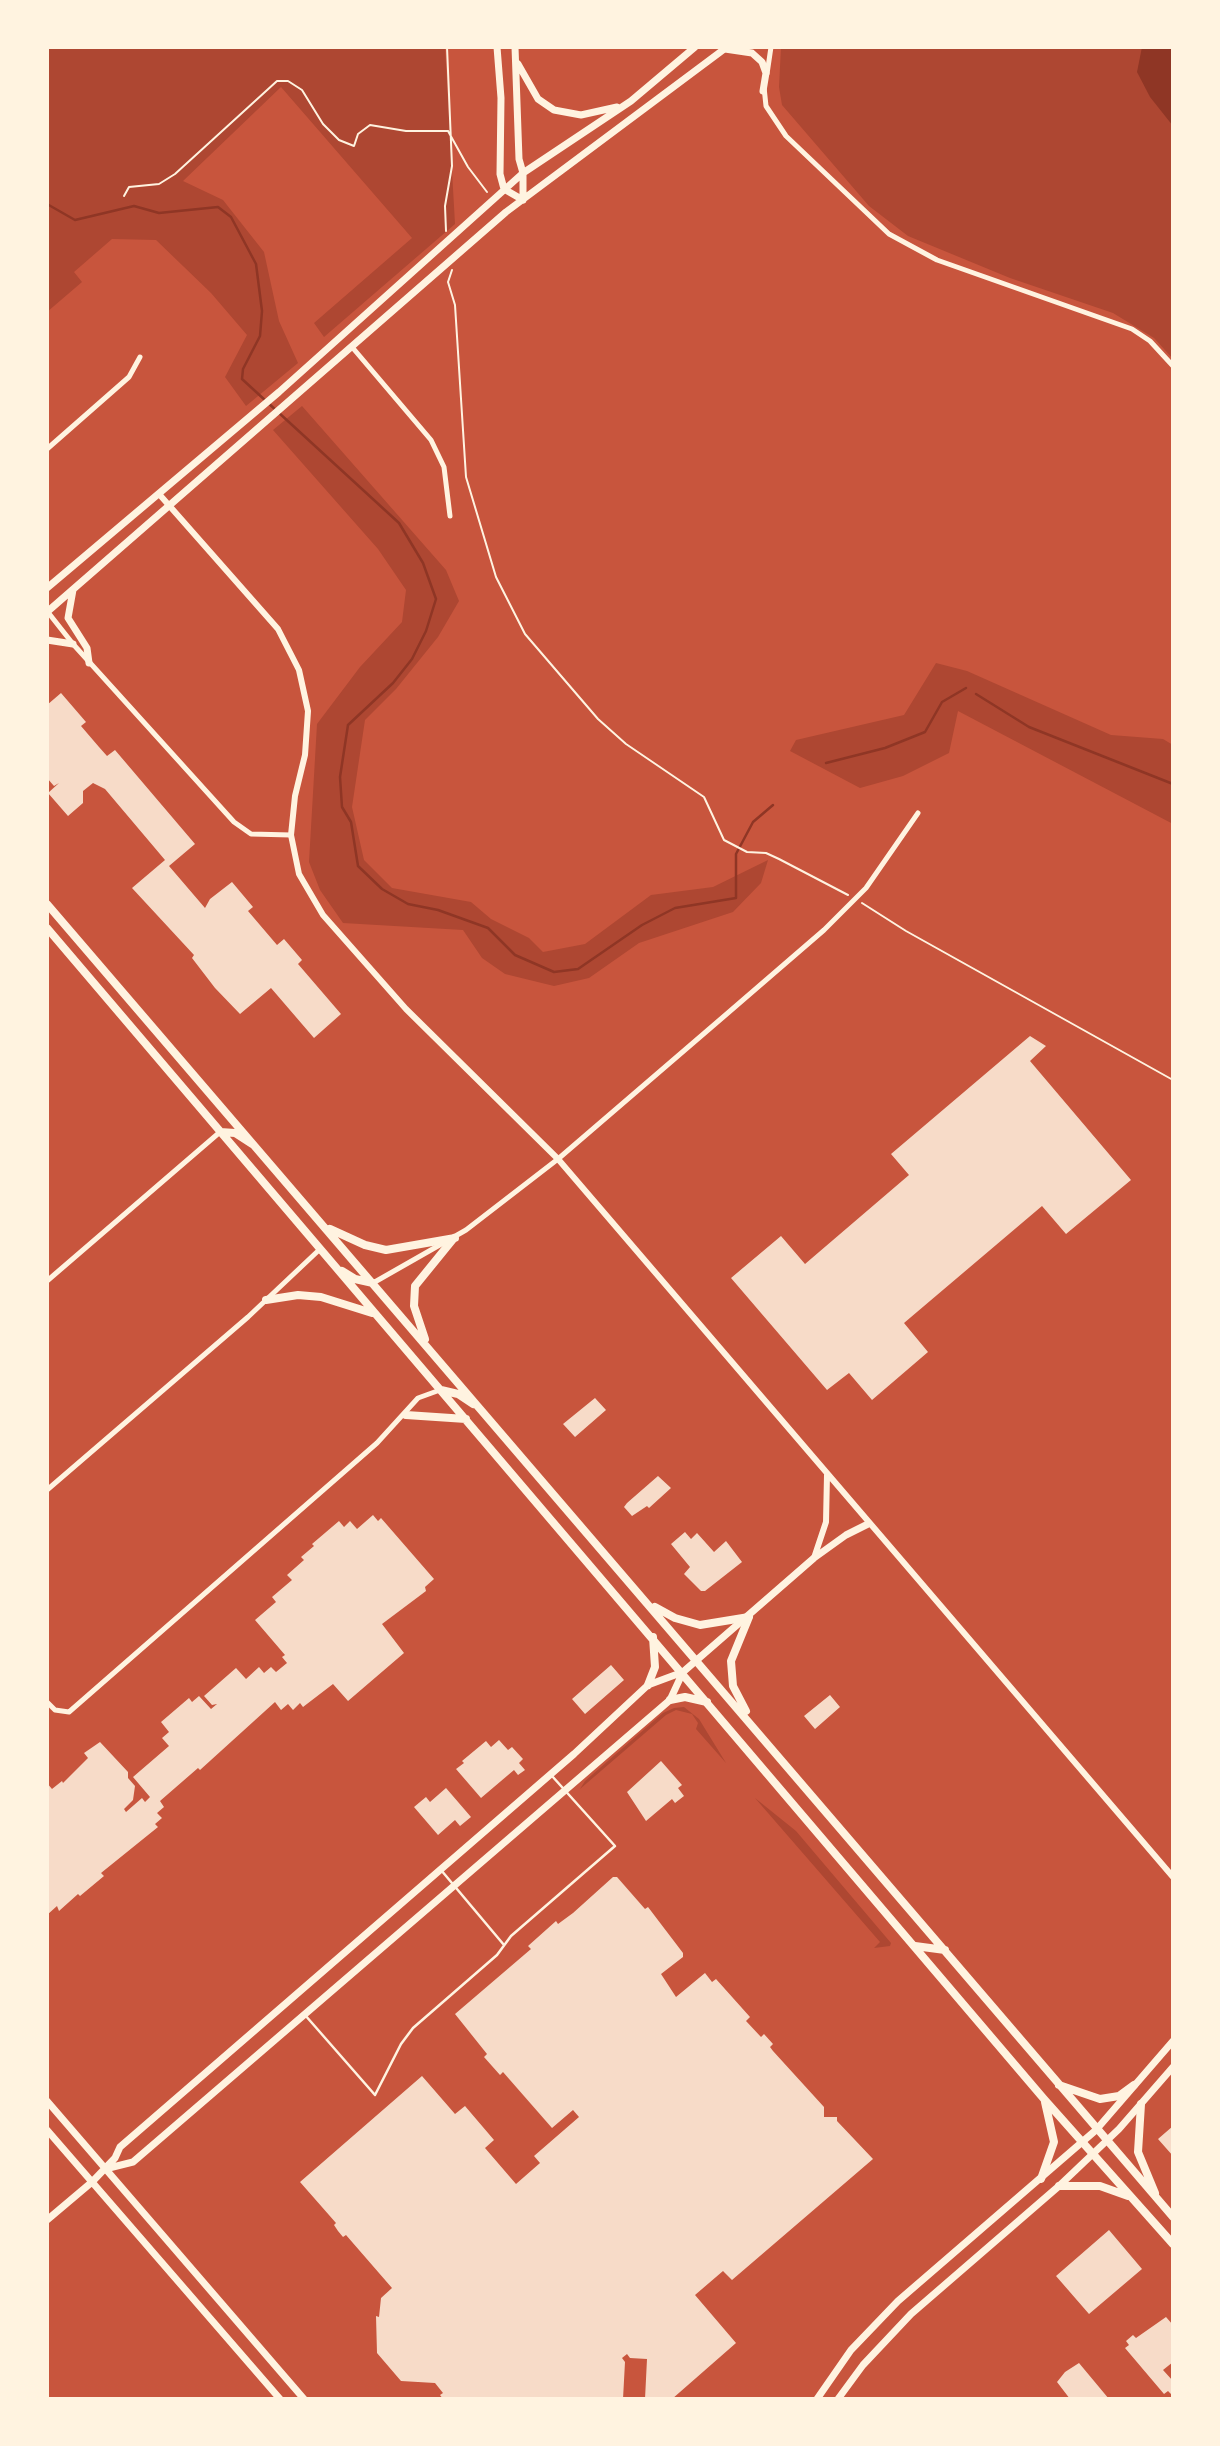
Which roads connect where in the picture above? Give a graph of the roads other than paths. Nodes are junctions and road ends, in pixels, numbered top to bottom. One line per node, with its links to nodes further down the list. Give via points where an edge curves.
1 (497, 47): 10 (main road)
2 (515, 47): 6 (main road)
3 (695, 47): 8 (main road)
4 (771, 47): 7 (street)
5 (726, 48): 7 (main road, via 752,53 762,62 766,73); 11 (main road)
6 (516, 60): 8 (main road, via 538,99 554,110 581,115); 9 (main road)
7 (763, 92): 14 (street, via 766,106 786,136 889,234 937,260 1132,329)
8 (631, 102): 9 (main road)
9 (523, 173): 10 (main road); 11 (main road)
10 (504, 189): 11 (main road); 16 (main road)
11 (523, 200): 12 (main road)
12 (352, 347): 17 (main road); 18 (street, via 432,440 444,467)
13 (140, 357): 15 (street, via 129,377)
14 (1173, 366)
15 (47, 449)
16 (159, 494): 17 (street); 19 (main road)
17 (171, 507): 20 (main road); 26 (street, via 278,629 299,670 308,711)
18 (450, 516)
19 (47, 588)
20 (73, 589): 21 (main road); 24 (main road, via 68,618 87,648)
21 (47, 611): 23 (street)
22 (47, 640): 23 (main road)
23 (72, 644): 24 (street)
24 (89, 663): 26 (street, via 234,822 251,834)
25 (918, 813): 31 (street, via 866,888 824,930)
26 (291, 835): 31 (street, via 299,874 323,915 406,1009)
27 (47, 904): 30 (highway)
28 (47, 928): 29 (highway)
29 (220, 1132): 30 (highway, via 235,1133); 34 (highway); 36 (street)
30 (258, 1147): 32 (highway)
31 (558, 1158): 33 (street); 45 (street)
32 (327, 1228): 33 (highway, via 386,1250); 37 (highway)
33 (455, 1238): 37 (street); 40 (highway, via 415,1286 414,1306)
34 (319, 1250): 35 (highway); 38 (street)
35 (333, 1266): 37 (highway); 39 (highway)
36 (47, 1281)
37 (373, 1283): 40 (highway)
38 (266, 1300): 39 (highway, via 321,1297); 46 (street)
39 (373, 1313): 41 (highway)
40 (428, 1345): 42 (highway)
41 (440, 1390): 42 (highway, via 458,1394); 43 (street, via 418,1398); 44 (highway)
42 (484, 1412): 49 (highway)
43 (406, 1415): 44 (highway); 56 (street, via 69,1712 55,1710)
44 (466, 1419): 51 (highway)
45 (827, 1475): 47 (street); 48 (street, via 826,1522)
46 (47, 1490)
47 (868, 1524): 48 (main road); 62 (street)
48 (814, 1558): 50 (main road)
49 (649, 1604): 50 (highway, via 700,1625); 52 (highway)
50 (749, 1617): 52 (main road); 58 (highway, via 731,1661 733,1686)
51 (653, 1637): 53 (highway); 54 (highway, via 655,1667)
52 (698, 1660): 53 (main road); 58 (highway)
53 (683, 1672): 54 (main road); 55 (main road); 57 (highway)
54 (648, 1685): 59 (main road)
55 (670, 1700): 57 (highway, via 685,1697); 60 (main road)
56 (47, 1702)
57 (707, 1702): 65 (highway)
58 (753, 1726): 66 (highway)
59 (550, 1774): 60 (lane); 61 (main road)
60 (564, 1790): 63 (main road); 64 (lane, via 615,1846)
61 (440, 1869): 63 (lane); 80 (main road, via 120,2147)
62 (1173, 1877)
63 (453, 1886): 64 (lane); 67 (main road)
64 (504, 1945): 67 (lane, via 406,2036 375,2095)
65 (915, 1946): 66 (highway); 72 (highway)
66 (944, 1950): 70 (highway)
67 (304, 2014): 80 (main road, via 133,2162)
68 (1173, 2041): 71 (main road)
69 (1173, 2067): 74 (main road)
70 (1055, 2083): 71 (highway, via 1100,2099 1119,2096); 76 (highway)
71 (1134, 2085): 76 (main road)
72 (1044, 2099): 77 (highway); 81 (highway, via 1054,2142)
73 (47, 2101): 80 (main road)
74 (1141, 2104): 78 (main road); 85 (highway, via 1138,2151)
75 (47, 2130): 82 (main road)
76 (1096, 2130): 77 (main road); 78 (highway)
77 (1083, 2142): 79 (highway); 81 (main road)
78 (1106, 2142): 79 (main road); 85 (highway)
79 (1093, 2153): 83 (main road); 84 (highway)
80 (105, 2170): 82 (main road); 90 (main road)
81 (1041, 2179): 91 (main road, via 898,2301 851,2350)
82 (93, 2182): 87 (main road); 89 (main road)
83 (1059, 2186): 84 (highway, via 1100,2186); 92 (main road, via 911,2314)
84 (1129, 2196): 88 (highway)
85 (1161, 2205): 86 (highway)
86 (1173, 2217)
87 (47, 2220)
88 (1173, 2244)
89 (280, 2399)
90 (304, 2399)
91 (817, 2399)
92 (838, 2399)

